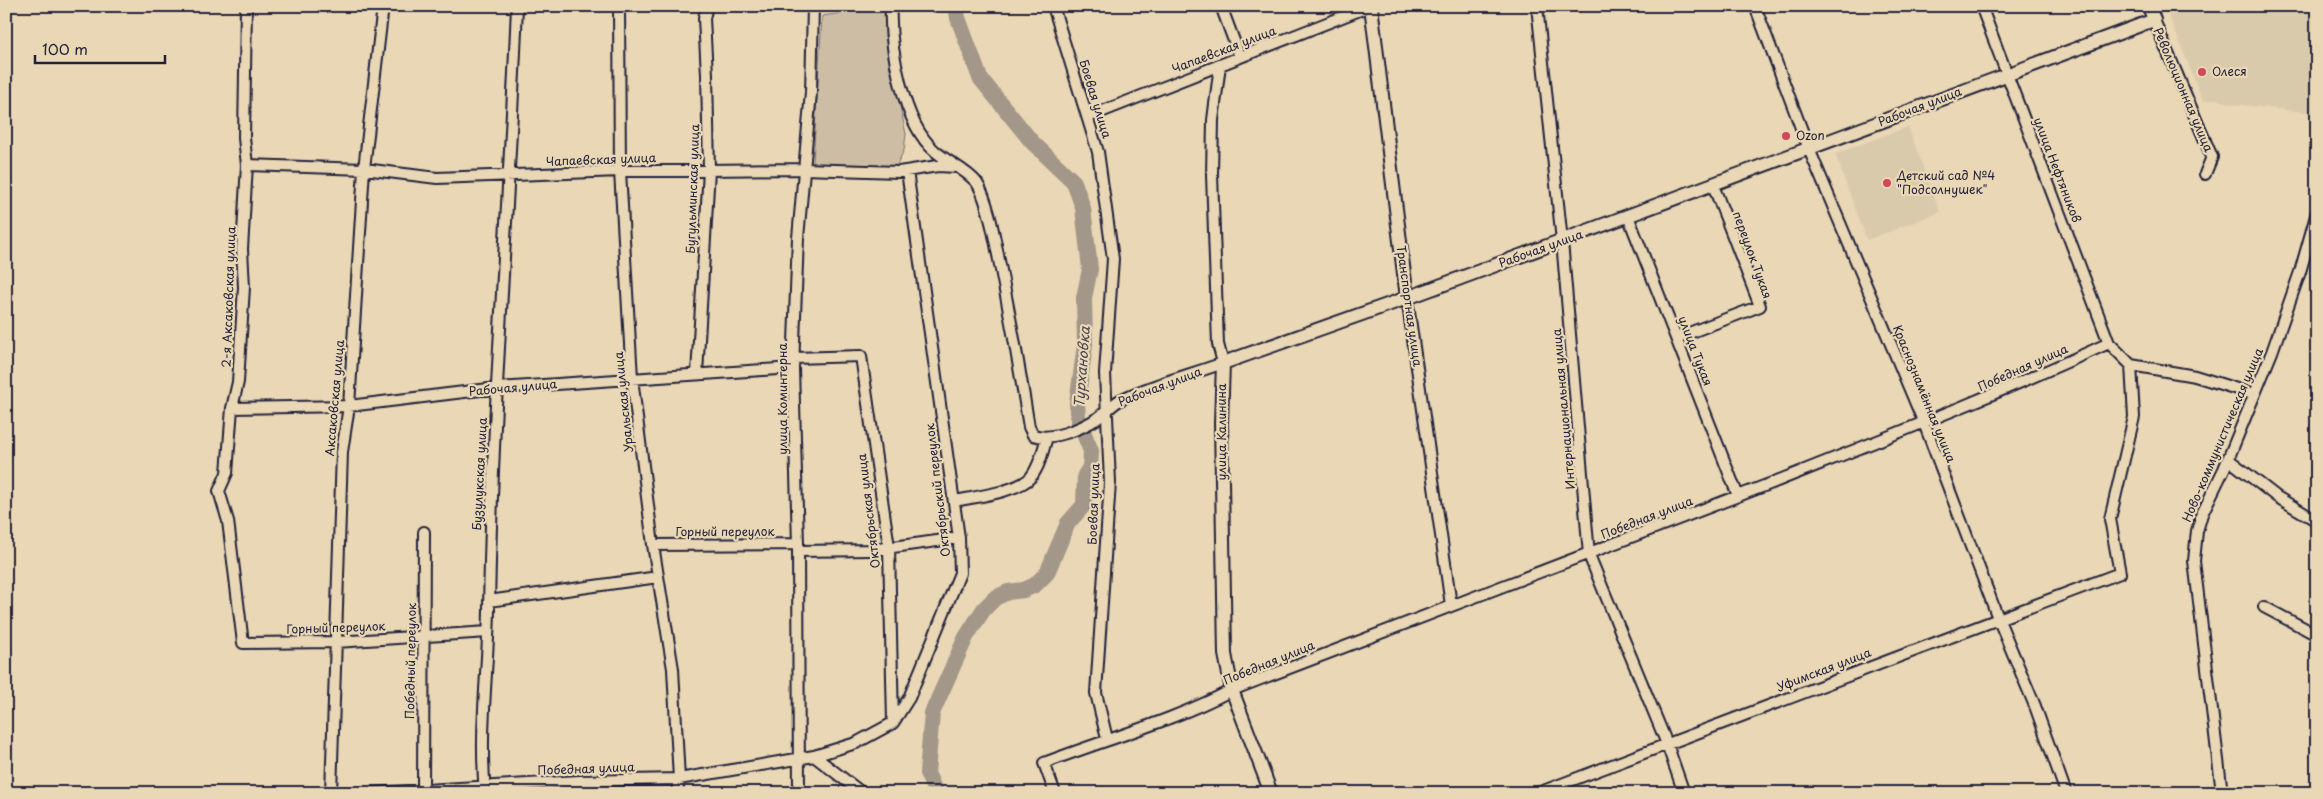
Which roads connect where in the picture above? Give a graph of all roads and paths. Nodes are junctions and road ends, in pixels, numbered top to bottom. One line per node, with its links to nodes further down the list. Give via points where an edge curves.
1 (246, 6): 21 (street, 2-я Аксаковская улица, via 244,138)
2 (384, 6): 23 (street, Аксаковская улица)
3 (517, 6): 29 (street, Бузулукская улица)
4 (619, 6): 26 (street, Уральская улица)
5 (707, 6): 25 (street, Бугульминская улица, via 704,18)
6 (813, 6): 24 (street, улица Коминтерна, via 811,92)
7 (891, 6): 22 (street, via 890,28 908,108 919,132 934,151)
8 (1053, 6): 19 (street, Боевая улица)
9 (1221, 6): 16 (street)
10 (1370, 6): 16 (street, Чапаевская улица); 34 (main road, Транспортная улица)
11 (1537, 6): 33 (street, Интернациональная улица)
12 (1755, 6): 20 (street, Краснознамённая улица)
13 (1981, 6): 18 (street, улица Нефтяников)
14 (2149, 6): 15 (main road, Революционная улица)
15 (2154, 20): 18 (main road, Рабочая улица); 28 (street, Революционная улица, via 2212,157)
16 (1240, 57): 17 (street, Чапаевская улица)
17 (1220, 65): 19 (street, Чапаевская улица); 39 (street, улица Калинина, via 1213,120 1212,175 1218,344)
18 (2006, 75): 20 (main road, Рабочая улица); 36 (street, улица Нефтяников)
19 (1088, 117): 47 (street, Боевая улица, via 1103,183 1113,260)
20 (1809, 149): 30 (main road, Рабочая улица); 48 (street, Краснознамённая улица)
21 (247, 165): 23 (street, Чапаевская улица); 46 (street, 2-я Аксаковская улица, via 242,249 244,287 238,382)
22 (956, 167): 27 (street, Чапаевская улица); 49 (street, via 977,183 987,210 1029,427 1033,435)
23 (364, 169): 29 (street, Чапаевская улица, via 437,178); 45 (street, Аксаковская улица)
24 (802, 169): 25 (street, Чапаевская улица); 27 (street, Чапаевская улица); 38 (street, улица Коминтерна)
25 (709, 170): 26 (street, Чапаевская улица); 41 (street, Бугульминская улица)
26 (620, 171): 29 (street, Чапаевская улица); 42 (street, Уральская улица)
27 (908, 171): 52 (street, Октябрьский переулок)
28 (2205, 174)
29 (510, 175): 43 (street, Бузулукская улица)
30 (1713, 185): 32 (main road, Рабочая улица); 35 (street, переулок Тукая, via 1760,306)
31 (2317, 212): 44 (street, Ново-коммунистическая улица, via 2272,352)
32 (1628, 216): 33 (main road, Рабочая улица); 35 (street, улица Тукая)
33 (1562, 241): 34 (main road, Рабочая улица); 59 (street, Интернациональная улица)
34 (1407, 298): 39 (main road, Рабочая улица); 62 (street, Транспортная улица)
35 (1676, 338): 51 (street, улица Тукая)
36 (2109, 342): 40 (street); 48 (street, Победная улица, via 2011,388)
37 (861, 356): 38 (street, Рабочая улица); 58 (street, Октябрьская улица)
38 (793, 363): 41 (street, Рабочая улица); 57 (street, улица Коминтерна)
39 (1223, 363): 47 (street, Рабочая улица, via 1121,400); 70 (main road, улица Калинина, via 1225,654)
40 (2131, 365): 44 (street, via 2194,376); 64 (street, Уфимская улица, via 2134,417 2110,520 2120,573)
41 (697, 374): 42 (street, Рабочая улица)
42 (632, 378): 43 (street, Рабочая улица); 56 (street, Уральская улица)
43 (497, 388): 45 (street, Рабочая улица); 61 (street, Бузулукская улица, via 490,482)
44 (2253, 394): 50 (street, Ново-коммунистическая улица)
45 (349, 406): 46 (street, Рабочая улица); 68 (street, Аксаковская улица, via 342,452)
46 (232, 408): 69 (street, 2-я Аксаковская улица, via 227,473 219,491 228,521)
47 (1105, 412): 49 (street, Рабочая улица, via 1073,430); 72 (street, Боевая улица, via 1110,482 1096,693)
48 (1924, 423): 51 (street, Победная улица); 64 (street, Краснознамённая улица)
49 (1047, 438): 52 (street, via 1030,478 1002,491)
50 (2228, 459): 53 (street, via 2277,497); 89 (street, Ново-коммунистическая улица, via 2202,514 2194,562)
51 (1738, 496): 59 (street, Победная улица)
52 (954, 501): 55 (street, Октябрьский переулок)
53 (2317, 521)
54 (424, 532): 67 (street, Победный переулок)
55 (959, 538): 58 (street, Горный переулок); 71 (street, Октябрьский переулок, via 960,573 909,698)
56 (653, 545): 57 (street, Горный переулок); 60 (street, Уральская улица)
57 (798, 547): 58 (street, Горный переулок); 75 (street, улица Коминтерна)
58 (889, 548): 71 (street, Октябрьская улица)
59 (1589, 555): 62 (street, Победная улица); 73 (street, Интернациональная улица)
60 (658, 577): 61 (street); 76 (street, Уральская улица, via 672,669)
61 (489, 601): 65 (street, Бузулукская улица)
62 (1451, 605): 70 (street, Победная улица)
63 (2264, 607): 66 (street)
64 (1998, 618): 73 (street, Уфимская улица); 88 (street, Краснознамённая улица, via 2035,706)
65 (488, 632): 67 (street, Горный переулок); 77 (street, Бузулукская улица)
66 (2317, 635)
67 (425, 636): 68 (street, Горный переулок); 78 (street, Победный переулок)
68 (336, 642): 69 (street, Горный переулок); 79 (street, Аксаковская улица)
69 (243, 643)
70 (1232, 690): 72 (street, Победная улица, via 1195,709); 85 (main road, улица Калинина)
71 (893, 723): 74 (street, Октябрьский переулок, via 856,743)
72 (1107, 739): 84 (street, Победная улица, via 1044,764)
73 (1666, 744): 86 (street, Уфимская улица); 87 (street, Интернациональная улица)
74 (814, 756): 75 (street, Октябрьский переулок); 83 (street)
75 (799, 758): 76 (street, Победная улица); 82 (street, улица Коминтерна)
76 (679, 779): 77 (street, Победная улица); 81 (street, Уральская улица)
77 (485, 790): 78 (street, Победная улица)
78 (420, 791): 80 (street, Победная улица)
79 (331, 793)
80 (373, 793)
81 (677, 793)
82 (799, 793)
83 (862, 793)
84 (1055, 793)
85 (1271, 793)
86 (1538, 793)
87 (1684, 793)
88 (2066, 793)
89 (2222, 793)

